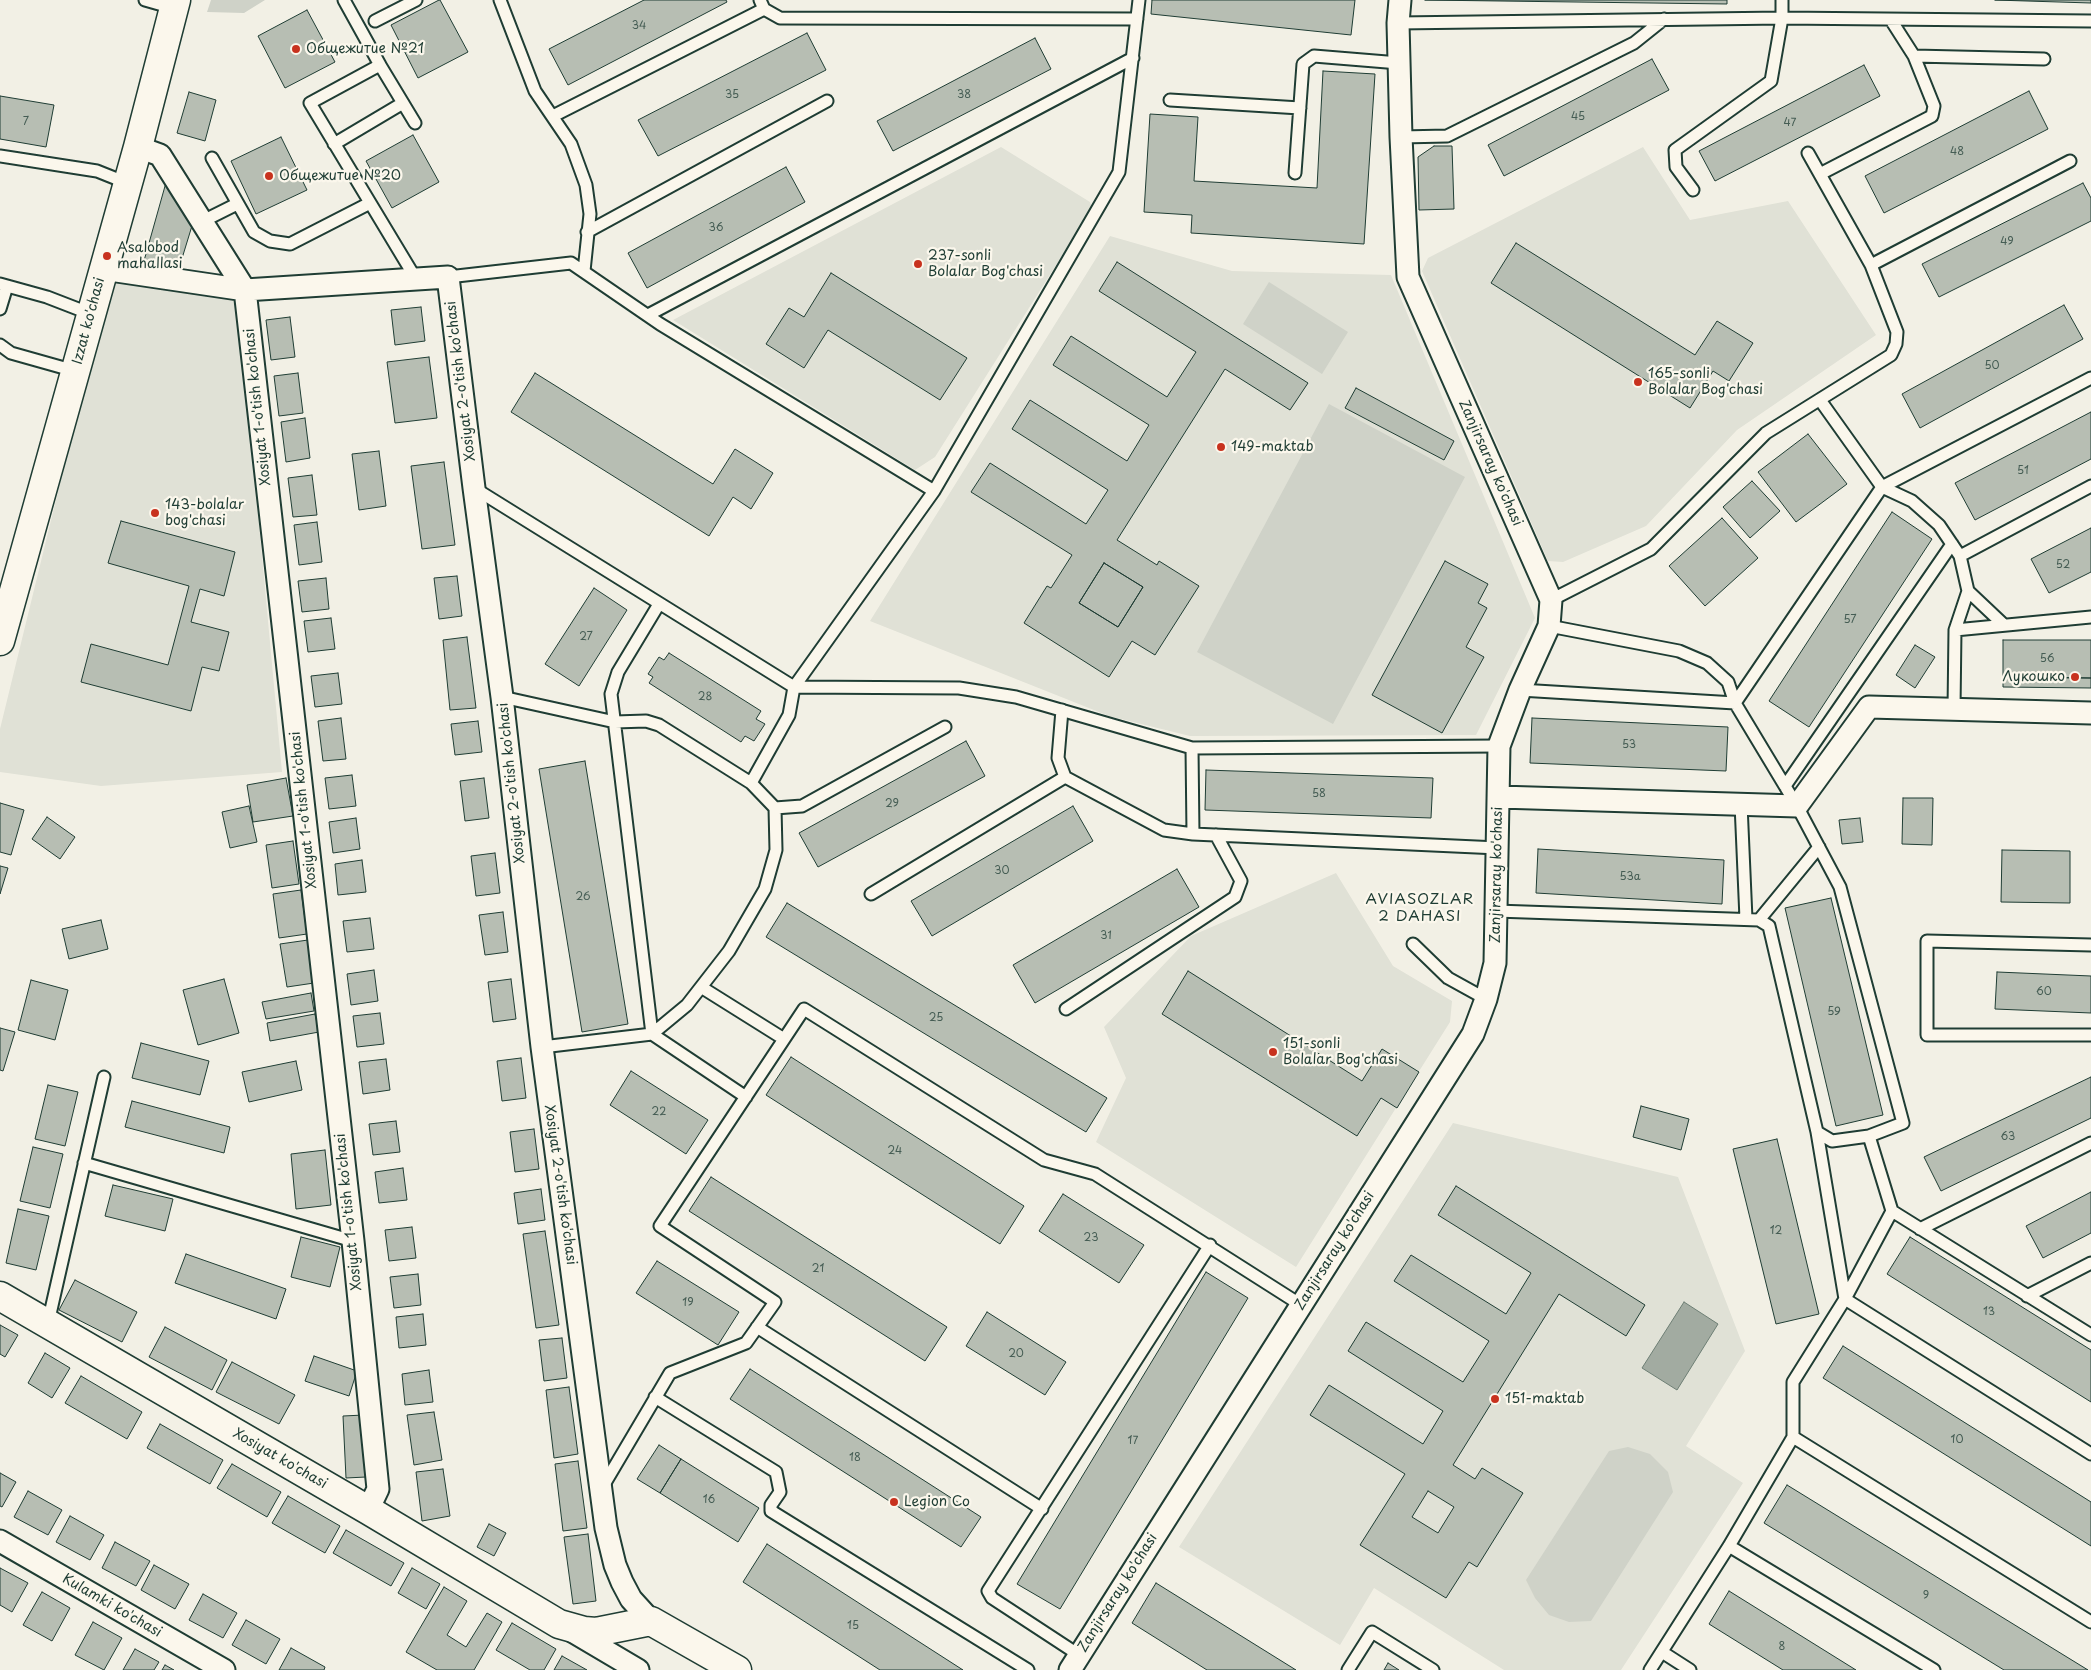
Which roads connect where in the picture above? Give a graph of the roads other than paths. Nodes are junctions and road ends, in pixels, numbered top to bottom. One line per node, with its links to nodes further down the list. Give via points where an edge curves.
1 (145, 0): 8 (lane)
2 (344, 0): 21 (lane)
3 (416, 0): 14 (lane)
4 (500, 0): 26 (lane, via 535,91)
5 (1139, 0): 12 (lane)
6 (1400, 0): 16 (street, Zanjirsaray ko'chasi)
7 (1782, 0): 10 (lane)
8 (175, 4): 30 (main road, Izzat ko'chasi)
9 (762, 5): 12 (lane, via 780,18); 26 (lane)
10 (1782, 18): 11 (lane); 13 (lane); 38 (lane, via 1771,81 1675,150 1676,167)
11 (1664, 19): 16 (lane); 28 (lane, via 1634,43 1447,136)
12 (1137, 20): 18 (lane)
13 (1890, 20): 15 (lane); 17 (lane)
14 (375, 21)
15 (2091, 21)
16 (1398, 23): 20 (street, Zanjirsaray ko'chasi)
17 (1914, 56): 19 (lane); 36 (lane, via 1934,106 1932,116)
18 (1132, 58): 52 (lane); 60 (lane, via 1119,172)
19 (2044, 59)
20 (1399, 63): 25 (lane, via 1314,56 1303,64); 28 (street, Zanjirsaray ko'chasi)
21 (380, 65): 24 (lane); 29 (lane, via 310,103)
22 (1170, 100): 25 (lane)
23 (827, 101): 42 (lane)
24 (403, 103): 27 (lane); 29 (lane)
25 (1300, 108): 35 (lane)
26 (553, 116): 42 (lane, via 571,144 586,185 590,214)
27 (415, 123)
28 (1401, 137): 64 (street, Zanjirsaray ko'chasi, via 1408,277)
29 (334, 144): 39 (lane)
30 (138, 147): 37 (main road, Izzat ko'chasi); 41 (street, Xosiyat 1-o'tish ko'chasi, via 160,154)
31 (1808, 152): 36 (lane)
32 (0, 156): 37 (lane, via 96,171)
33 (212, 158): 40 (lane)
34 (2070, 161): 43 (lane)
35 (1295, 173)
36 (1820, 174): 43 (lane)
37 (127, 183): 44 (main road, Izzat ko'chasi)
38 (1692, 190)
39 (370, 203): 40 (lane, via 290,244 270,241 254,232); 47 (lane)
40 (237, 204): 41 (lane)
41 (203, 221): 49 (street, Xosiyat 1-o'tish ko'chasi)
42 (588, 232): 45 (lane)
43 (1872, 265): 56 (lane, via 1897,332 1896,344 1890,355)
44 (104, 269): 49 (street); 51 (main road, Izzat ko'chasi)
45 (584, 270): 46 (lane, via 571,263); 52 (lane)
46 (448, 277): 47 (street); 59 (street, Xosiyat 2-o'tish ko'chasi)
47 (416, 279): 49 (street)
48 (4, 285): 50 (lane); 51 (lane)
49 (245, 290): 114 (street, Xosiyat 1-o'tish ko'chasi)
50 (0, 309)
51 (91, 314): 54 (main road, Izzat ko'chasi)
52 (648, 315): 60 (lane)
53 (0, 345): 54 (lane, via 11,353)
54 (75, 371): 70 (main road, Izzat ko'chasi)
55 (2091, 378): 58 (lane)
56 (1820, 400): 58 (lane); 64 (lane, via 1766,433 1651,549)
57 (2091, 486): 62 (lane)
58 (1882, 487): 61 (lane, via 1912,501 1938,525); 74 (lane)
59 (474, 488): 65 (lane); 73 (street, Xosiyat 2-o'tish ko'chasi)
60 (934, 491): 71 (lane)
61 (1952, 544): 62 (lane); 84 (lane)
62 (1960, 556): 63 (lane)
63 (1968, 591): 67 (lane); 69 (lane)
64 (1551, 600): 68 (street, Zanjirsaray ko'chasi)
65 (659, 604): 71 (lane); 78 (lane, via 618,672 611,694)
66 (2089, 617): 67 (lane)
67 (2004, 625): 69 (lane)
68 (1549, 626): 72 (street, Zanjirsaray ko'chasi); 74 (lane, via 1679,651 1707,663 1728,682)
69 (1955, 630): 75 (lane)
70 (0, 641)
71 (794, 687): 76 (lane, via 959,688 1016,697); 83 (lane, via 789,715)
72 (1520, 690): 74 (lane); 80 (street, Zanjirsaray ko'chasi)
73 (502, 696): 78 (lane); 105 (street, Xosiyat 2-o'tish ko'chasi)
74 (1735, 703): 84 (lane)
75 (1954, 709): 77 (street); 87 (street, via 1869,707)
76 (1062, 710): 81 (lane); 82 (lane, via 1058,758)
77 (2091, 713)
78 (615, 722): 83 (lane, via 646,721 659,725); 102 (lane)
79 (945, 727): 88 (lane, via 802,806)
80 (1498, 746): 81 (lane); 85 (street, Zanjirsaray ko'chasi)
81 (1192, 748): 89 (lane)
82 (1065, 777): 89 (lane, via 1164,830); 93 (lane)
83 (751, 783): 88 (lane)
84 (1785, 786): 87 (lane)
85 (1499, 797): 86 (street); 92 (street, Zanjirsaray ko'chasi)
86 (1741, 804): 87 (street); 95 (lane)
87 (1797, 806): 91 (lane)
88 (775, 808): 99 (lane, via 776,850 765,889 729,951)
89 (1193, 834): 90 (lane)
90 (1216, 835): 92 (lane); 101 (lane, via 1241,881 1235,897)
91 (1819, 847): 96 (lane); 109 (lane, via 1840,887 1902,1123)
92 (1498, 848): 94 (street, Zanjirsaray ko'chasi)
93 (871, 894)
94 (1496, 911): 95 (lane); 100 (street, Zanjirsaray ko'chasi, via 1495,964)
95 (1746, 919): 96 (lane)
96 (1759, 920): 108 (lane, via 1769,926)
97 (1413, 944): 100 (lane, via 1448,978)
98 (2091, 945): 103 (lane, via 1927,941 1927,1035)
99 (701, 987): 102 (lane, via 687,1005); 104 (lane)
100 (1486, 999): 120 (street, Zanjirsaray ko'chasi, via 1473,1034)
101 (1066, 1010)
102 (652, 1034): 105 (lane); 107 (lane)
103 (2091, 1035)
104 (784, 1039): 107 (lane); 115 (lane, via 804,1009 1044,1160 1096,1174)
105 (542, 1047): 127 (street, Xosiyat 2-o'tish ko'chasi)
106 (104, 1077): 111 (lane)
107 (746, 1097): 122 (lane, via 660,1226 775,1302)
108 (1817, 1132): 109 (lane, via 1832,1141); 119 (lane)
109 (1869, 1136): 112 (lane)
110 (2091, 1143): 113 (lane)
111 (84, 1163): 114 (lane); 121 (lane)
112 (1892, 1211): 113 (lane); 119 (lane)
113 (1920, 1228): 118 (lane)
114 (353, 1241): 129 (street, Xosiyat 1-o'tish ko'chasi, via 378,1490)
115 (1210, 1245): 120 (lane); 128 (lane)
116 (2091, 1263): 118 (lane)
117 (0, 1296): 121 (main road, Xosiyat ko'chasi)
118 (2028, 1296): 123 (lane)
119 (1846, 1299): 125 (lane, via 1793,1382); 126 (lane)
120 (1301, 1306): 136 (street, Zanjirsaray ko'chasi)
121 (48, 1323): 129 (main road, Xosiyat ko'chasi)
122 (757, 1327): 124 (lane, via 746,1344 670,1372); 128 (lane)
123 (2091, 1335)
124 (655, 1397): 127 (lane); 140 (lane, via 776,1472 780,1492 771,1505 771,1511)
125 (1793, 1437): 131 (lane); 133 (lane)
126 (2091, 1454)
127 (601, 1489): 132 (street, Xosiyat 2-o'tish ko'chasi, via 615,1565 632,1599)
128 (1042, 1509): 136 (lane, via 988,1591 992,1598)
129 (368, 1510): 134 (main road, Xosiyat ko'chasi)
130 (0, 1541): 137 (street, Kulamki ko'chasi)
131 (1730, 1546): 135 (lane); 145 (lane)
132 (651, 1621): 134 (main road, Xosiyat ko'chasi, via 596,1632); 139 (main road)
133 (2091, 1622)
134 (559, 1624): 138 (street, Xosiyat ko'chasi)
135 (1662, 1652): 143 (lane); 144 (lane)
136 (1074, 1662)
137 (224, 1670)
138 (638, 1670)
139 (737, 1670)
140 (1028, 1670)
141 (1348, 1670): 142 (lane, via 1372,1632)
142 (1434, 1670)
143 (1650, 1670)
144 (1690, 1670)
145 (1934, 1670)

